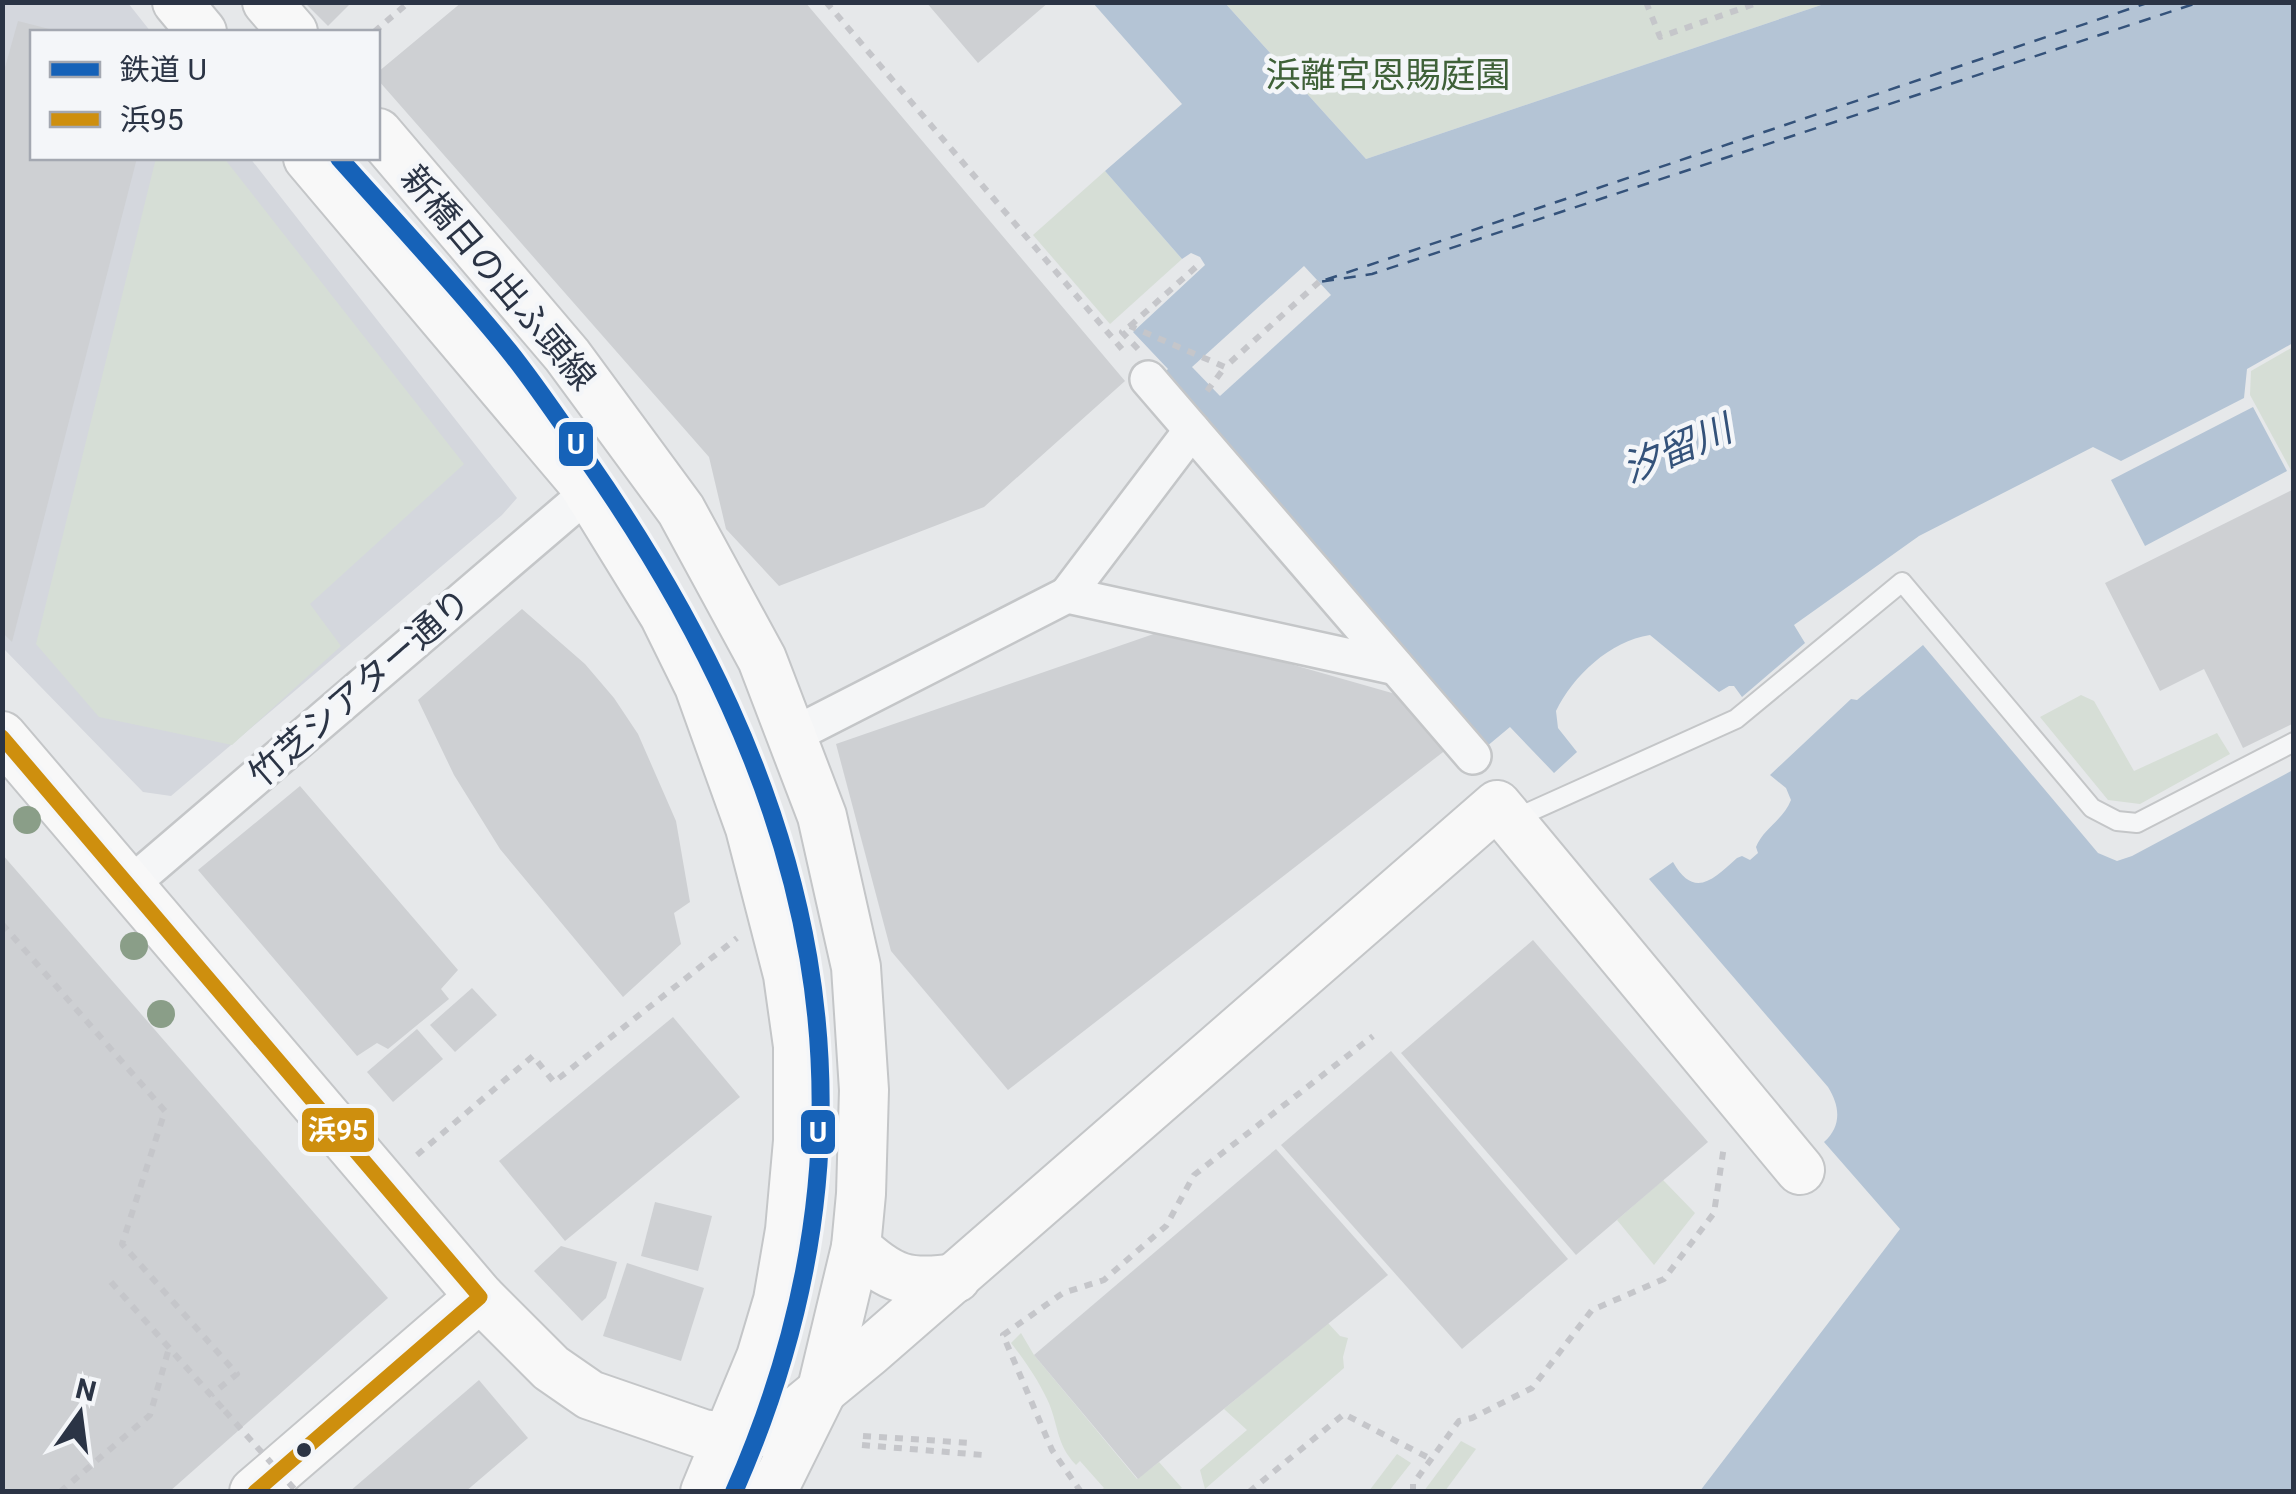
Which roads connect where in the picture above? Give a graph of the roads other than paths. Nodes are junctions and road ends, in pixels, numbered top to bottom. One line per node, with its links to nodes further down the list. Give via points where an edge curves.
1 (177, 2): 3 (main road)
2 (267, 2): 4 (main road)
3 (200, 30)
4 (290, 30)
5 (380, 134): 19 (main road, 新橋日の出ふ頭線, via 567,355 681,510 762,659 822,816 856,967 864,1090)
6 (310, 160): 9 (main road, 新橋日の出ふ頭線)
7 (1148, 378): 8 (street)
8 (1192, 430): 10 (street); 11 (street)
9 (588, 492): 17 (street, 竹芝シアター通り); 23 (main road, 新橋日の出ふ頭線, via 700,686 750,828 790,992 798,1046 798,1140 790,1230 773,1319)
10 (1066, 596): 11 (street); 12 (street)
11 (1396, 667): 15 (street)
12 (804, 729)
13 (2, 736): 17 (main road)
14 (2294, 742): 16 (lane, via 2161,813 2117,822 2092,808 1902,582 1736,719)
15 (1473, 756)
16 (1510, 821): 18 (main road); 20 (main road, via 1497,806)
17 (131, 884): 21 (main road)
18 (1800, 1170)
19 (856, 1246): 20 (main road, via 878,1268 906,1281); 22 (main road, 新橋日の出ふ頭線)
20 (956, 1278): 22 (main road)
21 (480, 1296): 23 (main road, via 571,1384 659,1421); 24 (main road)
22 (821, 1392): 23 (main road, via 766,1430); 26 (main road, 新橋日の出ふ頭線)
23 (730, 1438): 25 (main road, 新橋日の出ふ頭線)
24 (254, 1492)
25 (706, 1492)
26 (772, 1492)

